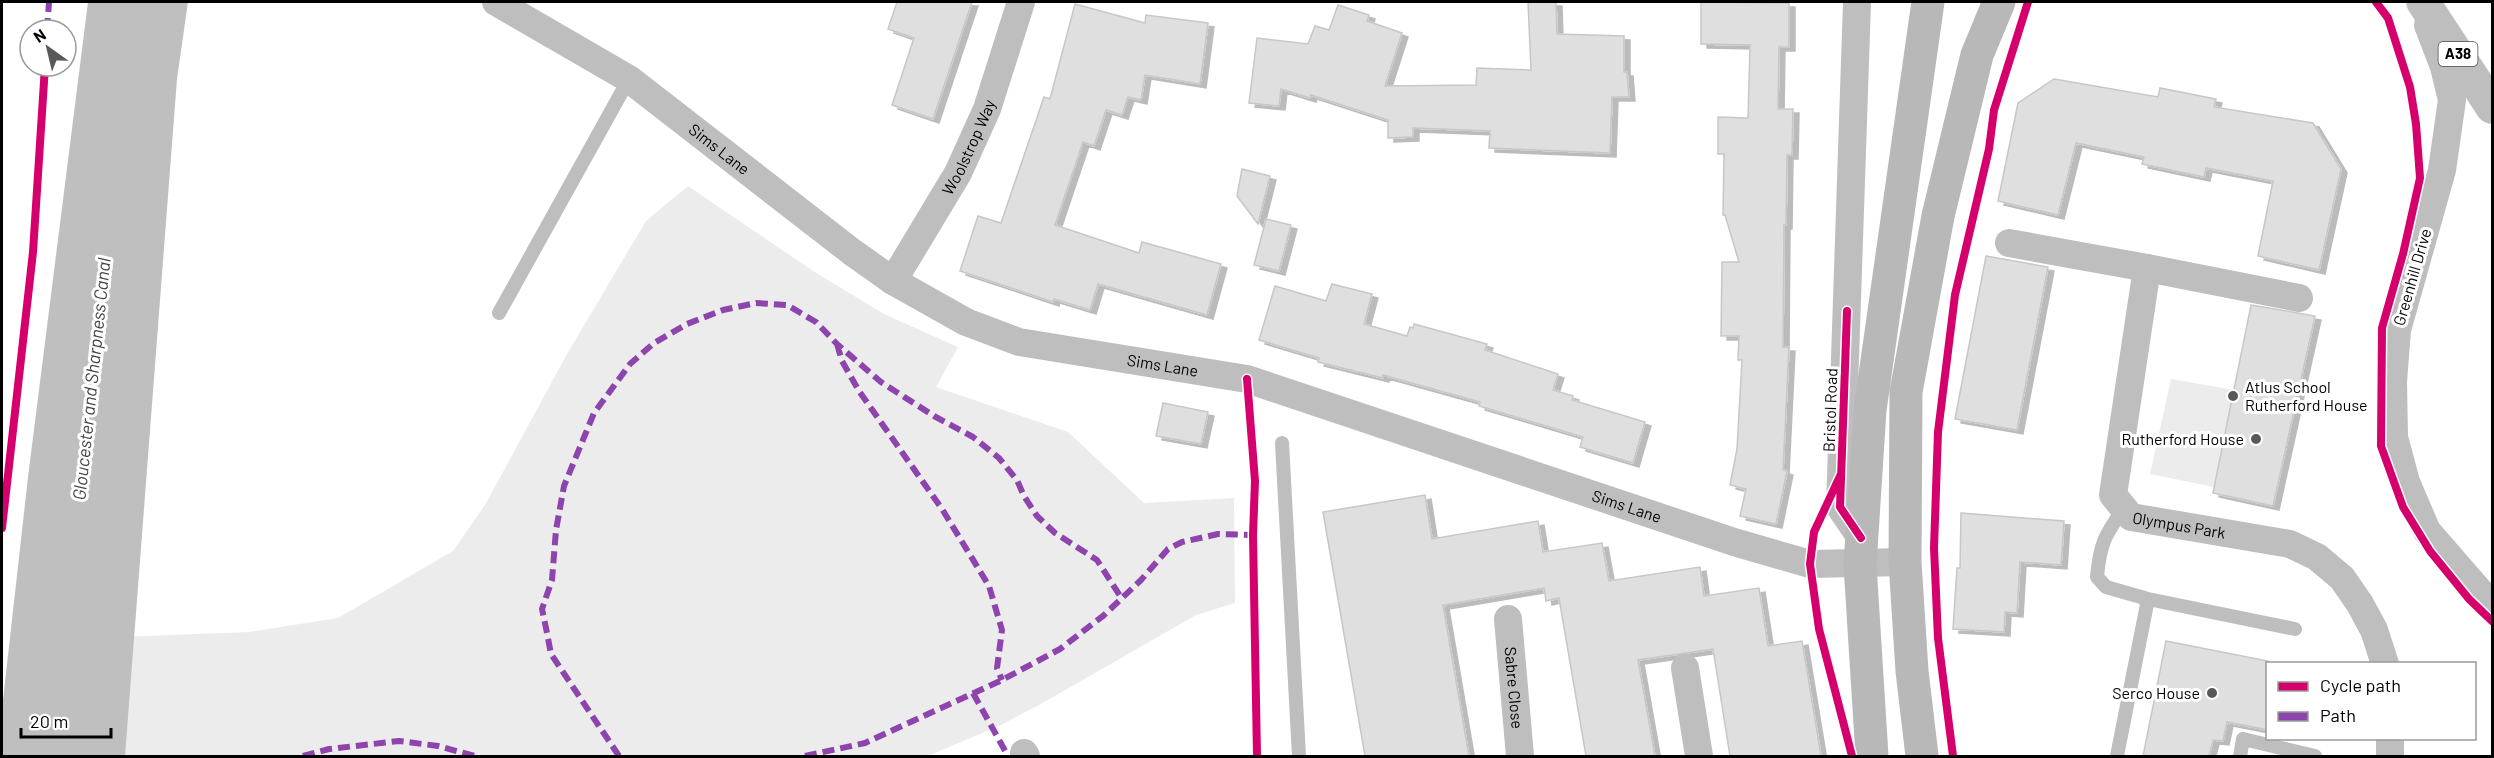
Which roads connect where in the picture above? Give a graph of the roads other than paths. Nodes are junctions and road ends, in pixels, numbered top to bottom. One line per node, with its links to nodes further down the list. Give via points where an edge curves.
1 (496, 2): 8 (street, Sims Lane)
2 (1021, 2): 13 (street, Woolstrop Way, via 982,120 958,173)
3 (1857, 2): 18 (street, Bristol Road, via 1840,507)
4 (1928, 2): 10 (main road)
5 (1949, 2): 10 (main road)
6 (1999, 2): 19 (main road, via 1977,55 1938,216 1906,392)
7 (2421, 2): 9 (highway, A38); 21 (street, Greenhill Drive, via 2445,67 2452,100 2442,170 2397,330 2394,437 2406,482 2427,531 2480,592)
8 (629, 79): 13 (street, Sims Lane); 15 (lane)
9 (2493, 107)
10 (1911, 127): 18 (main road, via 1870,410)
11 (2008, 243): 12 (street)
12 (2147, 268): 14 (street); 17 (street, Olympus Park, via 2113,495)
13 (893, 281): 18 (street, Sims Lane, via 966,322 1018,342 1247,379 1810,564)
14 (2299, 298)
15 (499, 313)
16 (1282, 443): 28 (lane)
17 (2124, 508): 20 (lane, via 2104,536 2097,577 2106,587); 24 (street, Olympus Park, via 2132,518 2290,544 2318,557 2342,578 2360,604)
18 (1860, 552): 19 (street, Sims Lane); 31 (main road)
19 (1905, 562): 27 (main road)
20 (2148, 599): 23 (lane); 32 (lane)
21 (2493, 601)
22 (1508, 619): 29 (street, Sabre Close)
23 (2295, 629)
24 (2385, 662)
25 (1684, 668): 30 (street)
26 (2390, 740): 35 (street)
27 (1921, 754)
28 (1299, 756)
29 (1520, 756)
30 (1699, 756)
31 (1872, 756)
32 (2117, 756)
33 (2240, 756): 34 (lane, via 2243,739)
34 (2315, 756)
35 (2390, 756)

